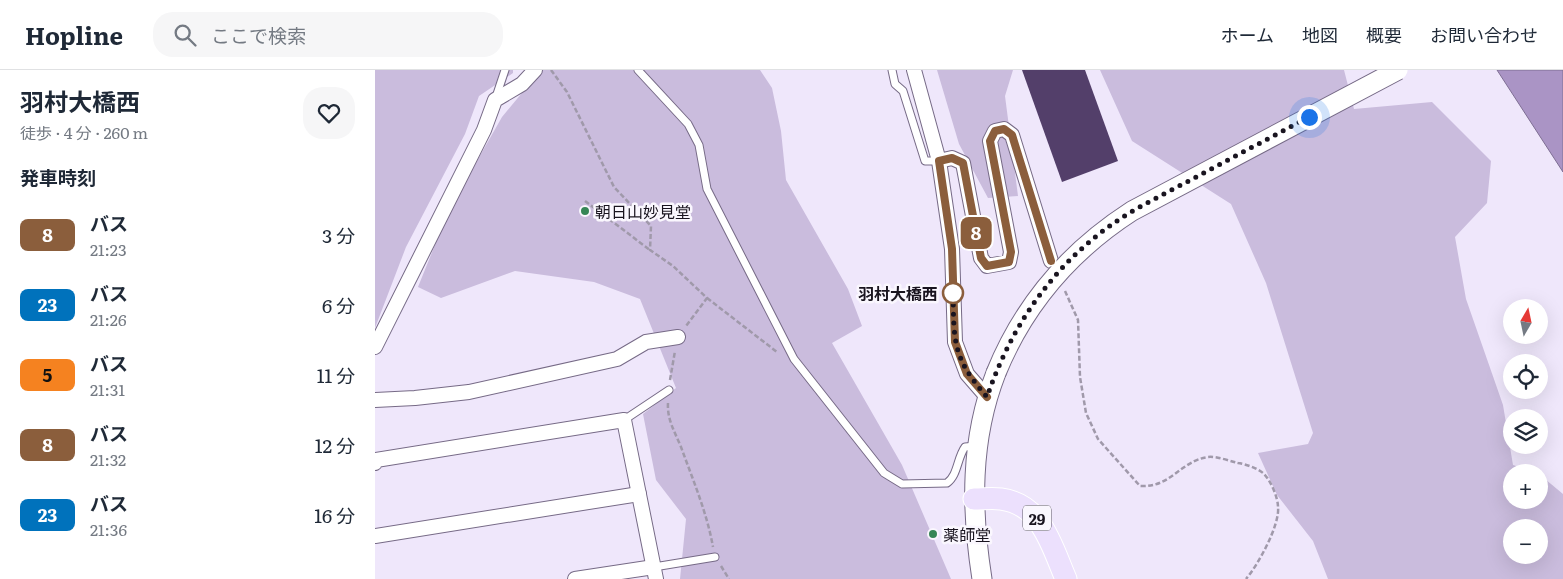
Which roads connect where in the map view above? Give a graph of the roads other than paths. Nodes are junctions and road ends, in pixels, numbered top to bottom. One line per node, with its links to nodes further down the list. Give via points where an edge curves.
1 (505, 70): 7 (lane)
2 (535, 70): 7 (street, via 522,84)
3 (638, 70): 16 (lane, via 688,124 699,145 707,189 794,359 884,473 898,483 947,483 955,473 965,447)
4 (892, 70): 8 (lane, via 895,84 903,91 925,161)
5 (914, 70): 8 (street)
6 (1398, 70): 13 (main road, bridge, via 1132,211 1102,232 1043,290 1013,336)
7 (495, 100): 11 (street, via 484,130)
8 (939, 161): 9 (street, via 952,158 963,163 981,258 987,266 1009,262 1011,252 990,141 995,131 1004,129 1012,135); 13 (street, via 952,249 955,342 967,374)
9 (1051, 261)
10 (678, 337): 14 (street, via 646,342 617,359 469,392)
11 (375, 347)
12 (669, 390): 15 (lane)
13 (987, 397): 16 (main road)
14 (375, 400)
15 (624, 420): 17 (street); 18 (street)
16 (977, 446): 19 (main road)
17 (375, 462)
18 (639, 494): 20 (street); 22 (street)
19 (974, 499): 24 (main road); 25 (main road, 29, via 1005,499 1033,514 1046,532)
20 (375, 536)
21 (715, 557): 22 (lane)
22 (655, 573): 23 (street)
23 (575, 579)
24 (982, 579)
25 (1066, 579)

